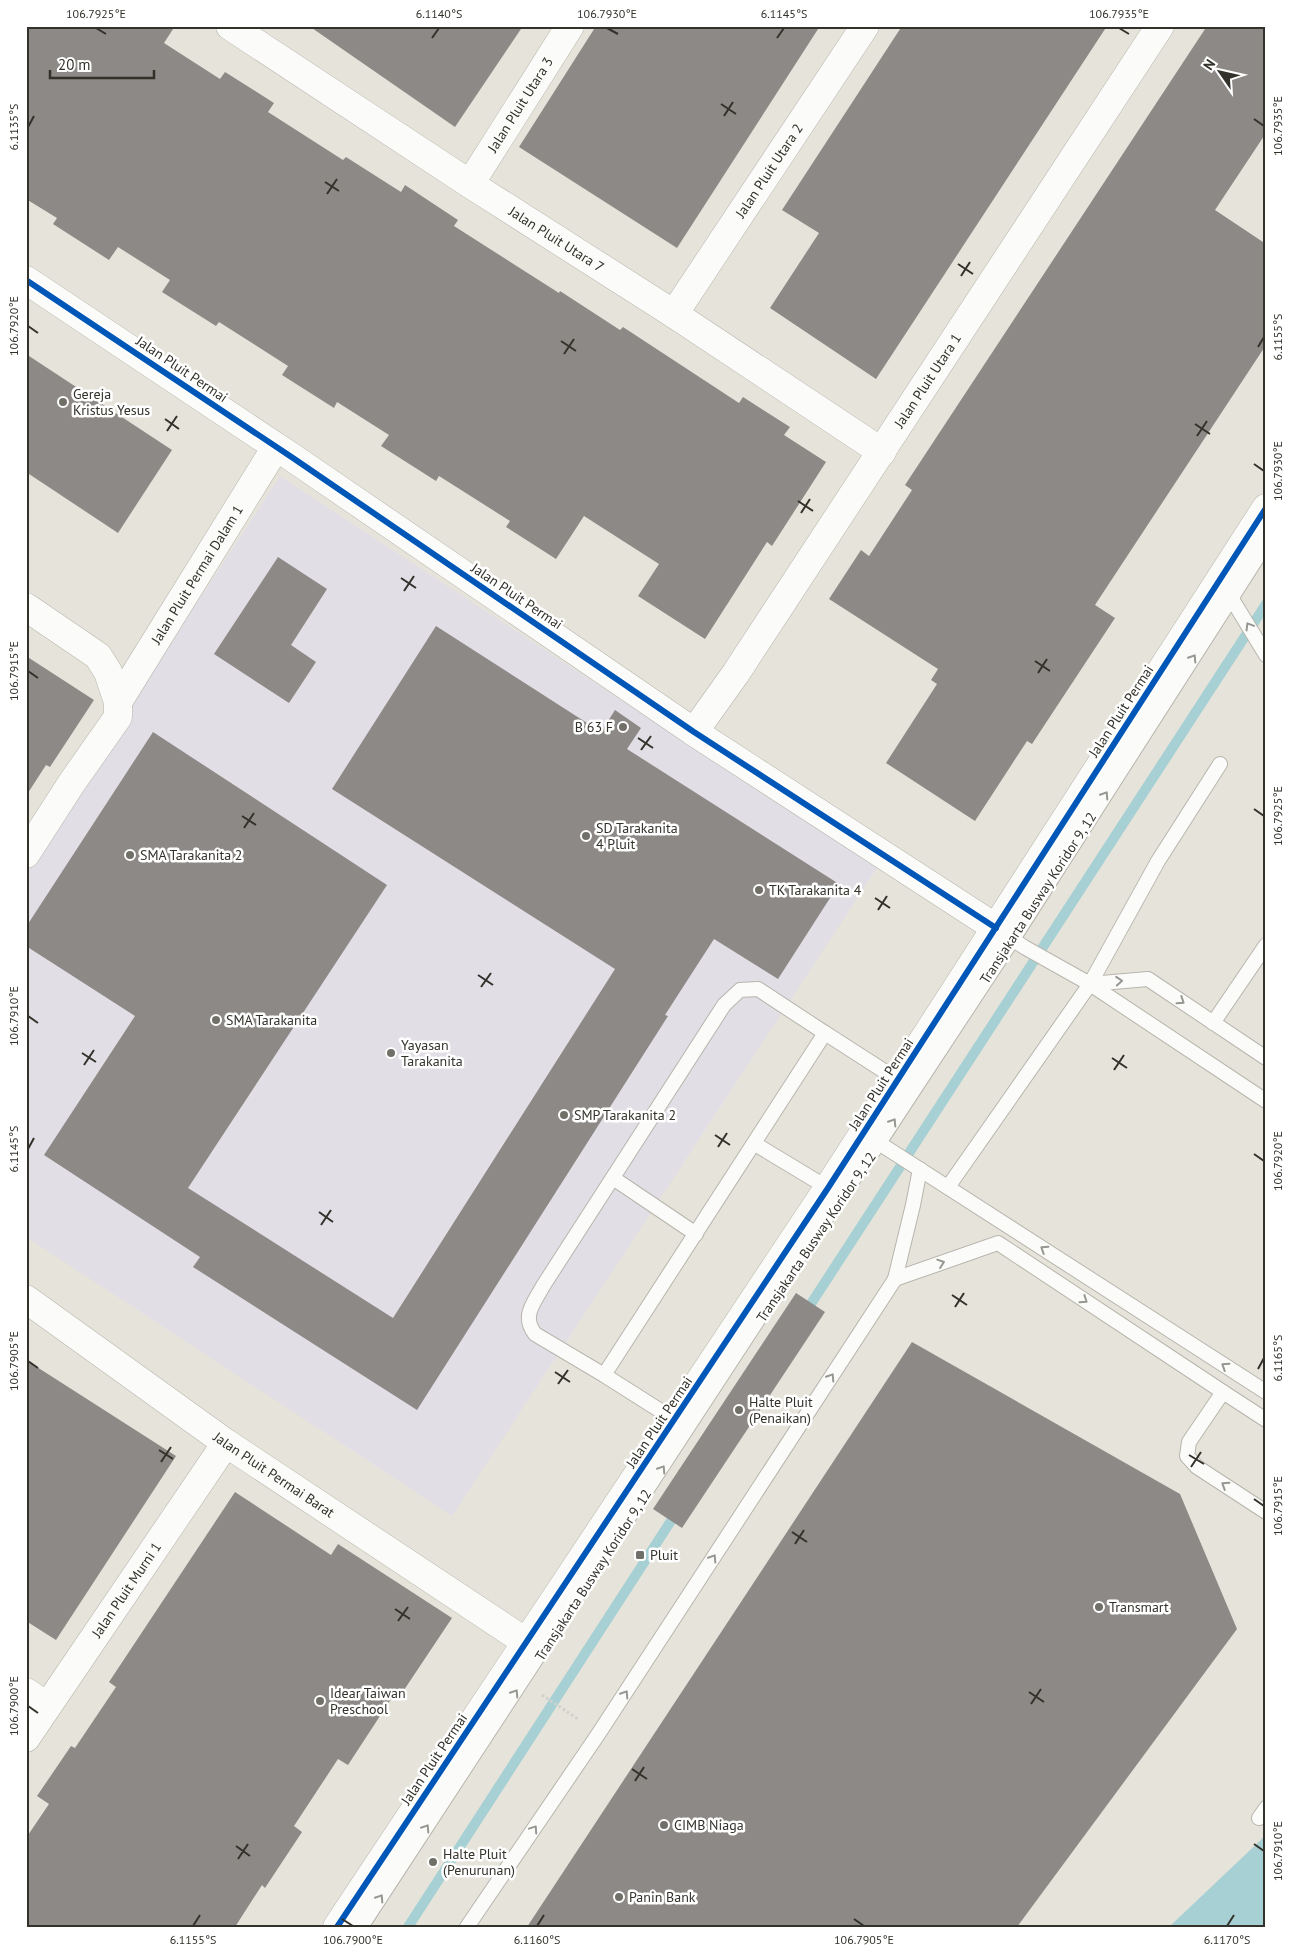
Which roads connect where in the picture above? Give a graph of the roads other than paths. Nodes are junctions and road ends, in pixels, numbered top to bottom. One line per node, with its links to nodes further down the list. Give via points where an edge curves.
1 (230, 26): 5 (street, Jalan Pluit Utara 7)
2 (570, 26): 6 (street, Jalan Pluit Utara 3)
3 (866, 26): 8 (street, Jalan Pluit Utara 2)
4 (1160, 26): 10 (street, Jalan Pluit Utara 1)
5 (265, 36): 6 (street, Jalan Pluit Utara 7)
6 (470, 184): 8 (street, Jalan Pluit Utara 7)
7 (26, 280): 9 (street, Jalan Pluit Permai)
8 (674, 314): 10 (street, Jalan Pluit Utara 7)
9 (276, 447): 16 (street, Jalan Pluit Permai Dalam 1); 17 (street, Jalan Pluit Permai)
10 (882, 452): 17 (street, Jalan Pluit Utara 1)
11 (1266, 508): 13 (street, Jalan Pluit Permai)
12 (1266, 544): 13 (lane)
13 (1226, 589): 15 (lane, one-way to 13); 20 (street, Jalan Pluit Permai, one-way to 13)
14 (26, 607): 16 (street, via 98,656 108,672)
15 (1266, 655)
16 (118, 702): 19 (street, Jalan Pluit Permai Dalam 1, via 118,717)
17 (694, 732): 20 (street, Jalan Pluit Permai)
18 (1220, 764): 22 (lane, via 1166,848)
19 (26, 854)
20 (1011, 938): 22 (lane, Jalan Pluit Permai); 26 (street, Jalan Pluit Permai); 28 (lane, Transjakarta Busway Koridor 9, 12, one-way to 20)
21 (1266, 945): 23 (lane)
22 (1090, 984): 23 (lane, one-way to 23, via 1148,979); 27 (lane, Jalan Pluit Permai); 33 (lane)
23 (1213, 1023): 25 (lane)
24 (825, 1033): 26 (lane); 29 (lane); 31 (lane, via 758,989 740,990 724,1005)
25 (1266, 1058)
26 (898, 1080): 28 (street, Jalan Pluit Permai)
27 (1266, 1101)
28 (871, 1138): 30 (lane); 32 (street, Jalan Pluit Permai); 48 (lane, Transjakarta Busway Koridor 9, 12, one-way to 28, via 802,1254)
29 (754, 1144): 32 (lane); 34 (lane)
30 (917, 1167): 33 (lane); 35 (lane, via 913,1204)
31 (613, 1178): 34 (lane); 37 (lane, via 527,1316 535,1334)
32 (828, 1188): 40 (street, Jalan Pluit Permai)
33 (948, 1188): 39 (lane, one-way to 33)
34 (696, 1234): 37 (lane)
35 (895, 1278): 38 (lane, one-way to 38, via 998,1243); 49 (lane, one-way to 35, via 599,1733)
36 (26, 1299): 42 (street, Jalan Pluit Permai Barat)
37 (604, 1375): 40 (lane)
38 (1223, 1392): 41 (lane); 43 (lane, one-way to 38, via 1197,1467 1187,1456 1189,1442)
39 (1266, 1392)
40 (675, 1420): 44 (street, Jalan Pluit Permai)
41 (1266, 1420)
42 (226, 1443): 44 (street, Jalan Pluit Permai Barat); 45 (street, Jalan Pluit Murni 1)
43 (1266, 1512)
44 (526, 1642): 47 (street, Jalan Pluit Permai)
45 (37, 1699): 46 (street, Jalan Pluit Murni 1)
46 (26, 1738)
47 (337, 1927)
48 (361, 1927)
49 (467, 1927)

